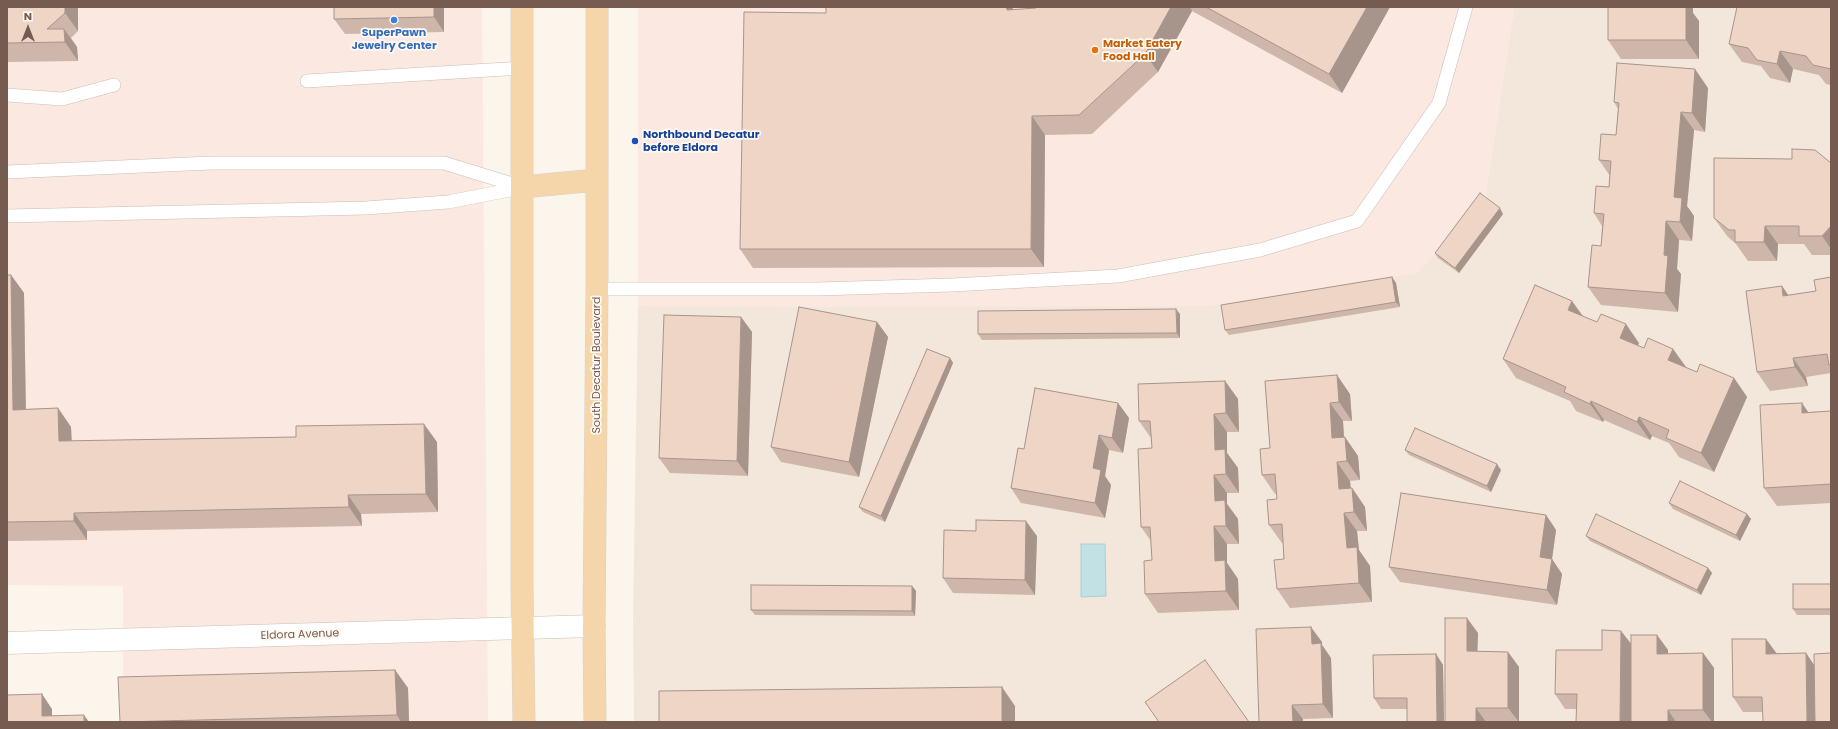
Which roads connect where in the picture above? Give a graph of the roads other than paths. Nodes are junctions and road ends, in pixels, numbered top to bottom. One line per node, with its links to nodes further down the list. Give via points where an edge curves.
1 (522, 7): 4 (main road)
2 (597, 7): 9 (main road, South Decatur Boulevard)
3 (1466, 7): 12 (lane, via 1439,103 1357,221 1260,250 1118,276 817,289)
4 (523, 68): 5 (lane); 10 (main road)
5 (307, 81)
6 (114, 85): 7 (lane, via 62,99)
7 (7, 95)
8 (7, 172): 10 (lane, via 211,163 444,163)
9 (597, 180): 10 (main road); 12 (main road, South Decatur Boulevard)
10 (522, 187): 11 (lane, via 448,202 366,208); 14 (main road)
11 (7, 216)
12 (597, 289): 13 (main road, South Decatur Boulevard)
13 (594, 626): 14 (street, Eldora Avenue); 17 (main road, South Decatur Boulevard)
14 (524, 627): 15 (street, Eldora Avenue); 16 (main road)
15 (7, 643)
16 (524, 722)
17 (595, 722)

